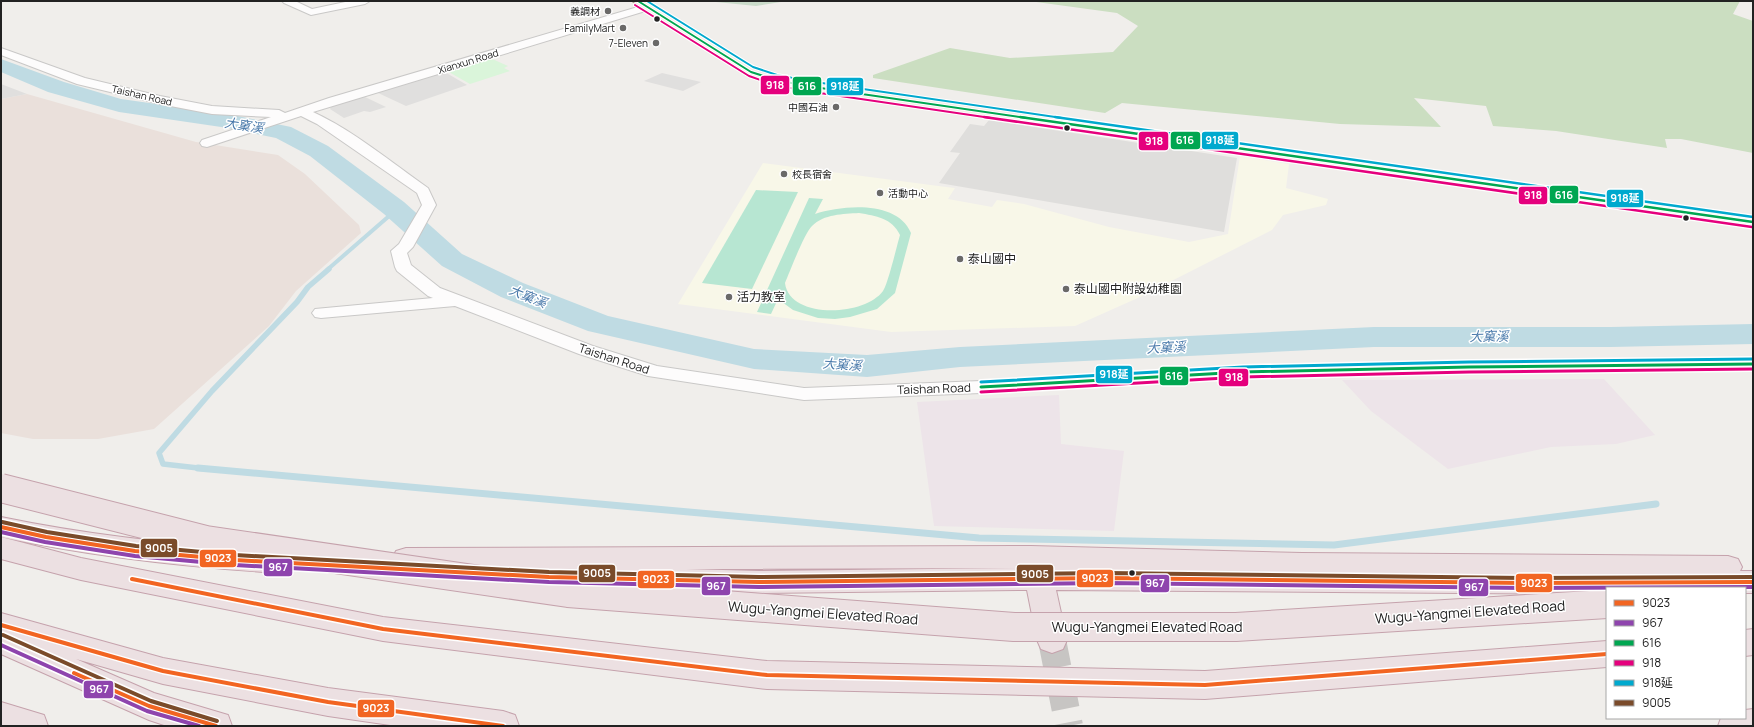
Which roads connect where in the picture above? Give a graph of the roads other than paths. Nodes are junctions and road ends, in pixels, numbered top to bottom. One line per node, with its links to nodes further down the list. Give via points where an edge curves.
1 (287, 1): 2 (street, via 311,12)
2 (365, 1)
3 (643, 4): 5 (street, Xianxun Road); 7 (main road, via 736,63 762,77 776,80)
4 (1, 51): 5 (street, Taishan Road, via 81,81 160,100 212,110)
5 (295, 113): 6 (street, Xianxun Road); 8 (street, Taishan Road, via 322,121 424,191 429,205 405,247 399,251 403,267 434,292)
6 (207, 143)
7 (1753, 222)
8 (459, 301): 9 (street); 10 (street, Taishan Road, via 522,327 655,372 804,394 1243,372)
9 (321, 313)
10 (1753, 364)
11 (1, 488): 18 (highway, Wugu-Yangmei Elevated Road, bridge, via 206,540 568,593 1014,627 1236,627)
12 (1, 527): 14 (highway, via 135,551)
13 (1, 548): 22 (highway, via 81,569 383,629 767,675 1205,685)
14 (235, 560): 15 (highway, via 1031,557 1302,564); 16 (highway, via 549,577 759,582)
15 (1753, 567)
16 (1039, 579): 17 (highway); 21 (highway)
17 (1753, 582)
18 (1606, 604)
19 (1, 625): 27 (highway, via 163,671 328,702)
20 (1, 640): 26 (highway, via 149,706)
21 (1052, 640)
22 (1606, 654)
23 (1, 717): 25 (highway)
24 (1753, 724): 28 (highway)
25 (32, 726)
26 (216, 726)
27 (504, 726)
28 (1734, 726)

